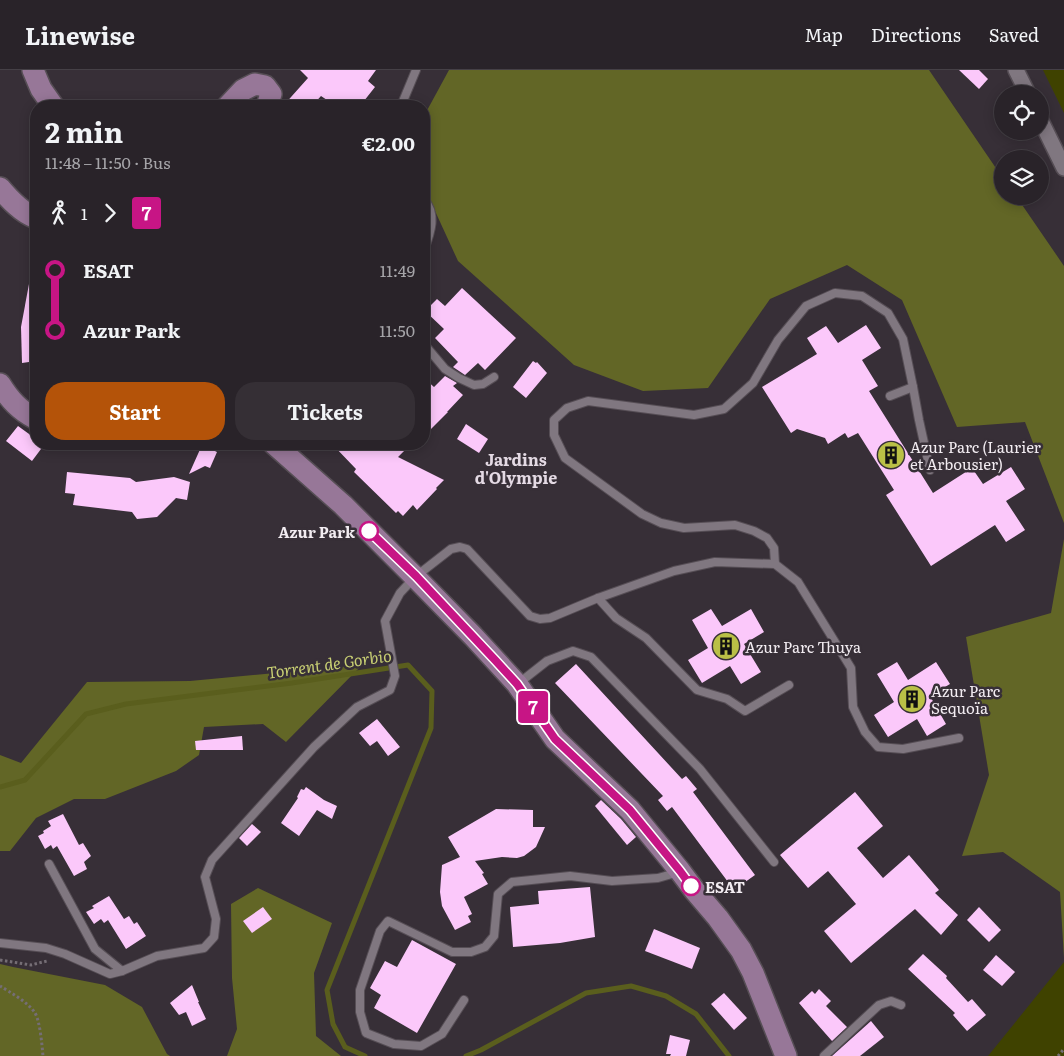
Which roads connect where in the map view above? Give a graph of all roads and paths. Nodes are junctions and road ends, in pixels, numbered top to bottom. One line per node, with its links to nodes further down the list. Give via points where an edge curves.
1 (33, 70): 5 (street)
2 (416, 70): 8 (lane)
3 (1016, 70): 4 (street)
4 (1024, 85)
5 (49, 100)
6 (234, 100): 7 (street, via 255,84 265,86 271,94)
7 (270, 100)
8 (404, 100)
9 (1049, 137): 10 (street)
10 (1064, 168)
11 (0, 188): 13 (street, via 14,204)
12 (430, 207): 14 (lane)
13 (30, 215)
14 (430, 231)
15 (430, 351): 16 (lane, via 445,369 474,385)
16 (494, 377)
17 (0, 384): 20 (street, via 7,396)
18 (913, 387): 19 (lane); 22 (lane); 23 (lane, via 903,339 888,312 862,296 836,293 806,306 778,340 753,383 724,408 694,415 588,401 567,408 554,420 554,435 566,458 642,514 661,523 684,528 735,525 754,531 774,548)
19 (890, 396)
20 (30, 416)
21 (281, 450): 24 (street)
22 (930, 470)
23 (775, 564): 25 (lane, via 715,562 674,571); 28 (lane, via 798,582 851,668 853,707 865,732 878,747 903,748)
24 (416, 576): 25 (lane, via 451,549 460,547 467,549 530,616 550,618); 26 (street); 35 (lane, via 400,593 385,621 395,676 390,690 357,708 314,747 212,860 205,877 216,919 214,937 204,948 157,956)
25 (598, 598): 27 (lane, via 616,618 646,638 697,690 727,699 745,711)
26 (517, 684): 29 (lane, via 547,661 573,651 591,657 700,769); 31 (street, via 555,739 630,810)
27 (789, 685)
28 (959, 738)
29 (774, 862)
30 (50, 864): 35 (lane, via 95,949)
31 (680, 871): 37 (lane, via 658,878 612,881 570,876 512,882 498,894 494,936 485,947 471,952 452,952 388,921 380,931 360,990 360,1012 366,1033 394,1044 421,1046 442,1034); 41 (street, via 741,950)
32 (0, 942): 33 (lane)
33 (65, 954): 34 (path, via 64,958 31,964); 35 (lane, via 110,974)
34 (0, 960)
35 (122, 971)
36 (0, 986): 40 (path, via 35,1012)
37 (464, 1000)
38 (901, 1005): 42 (lane, via 891,1001 879,1005)
39 (1064, 1049): 43 (path)
40 (44, 1056)
41 (786, 1056)
42 (824, 1056)
43 (1058, 1056)

